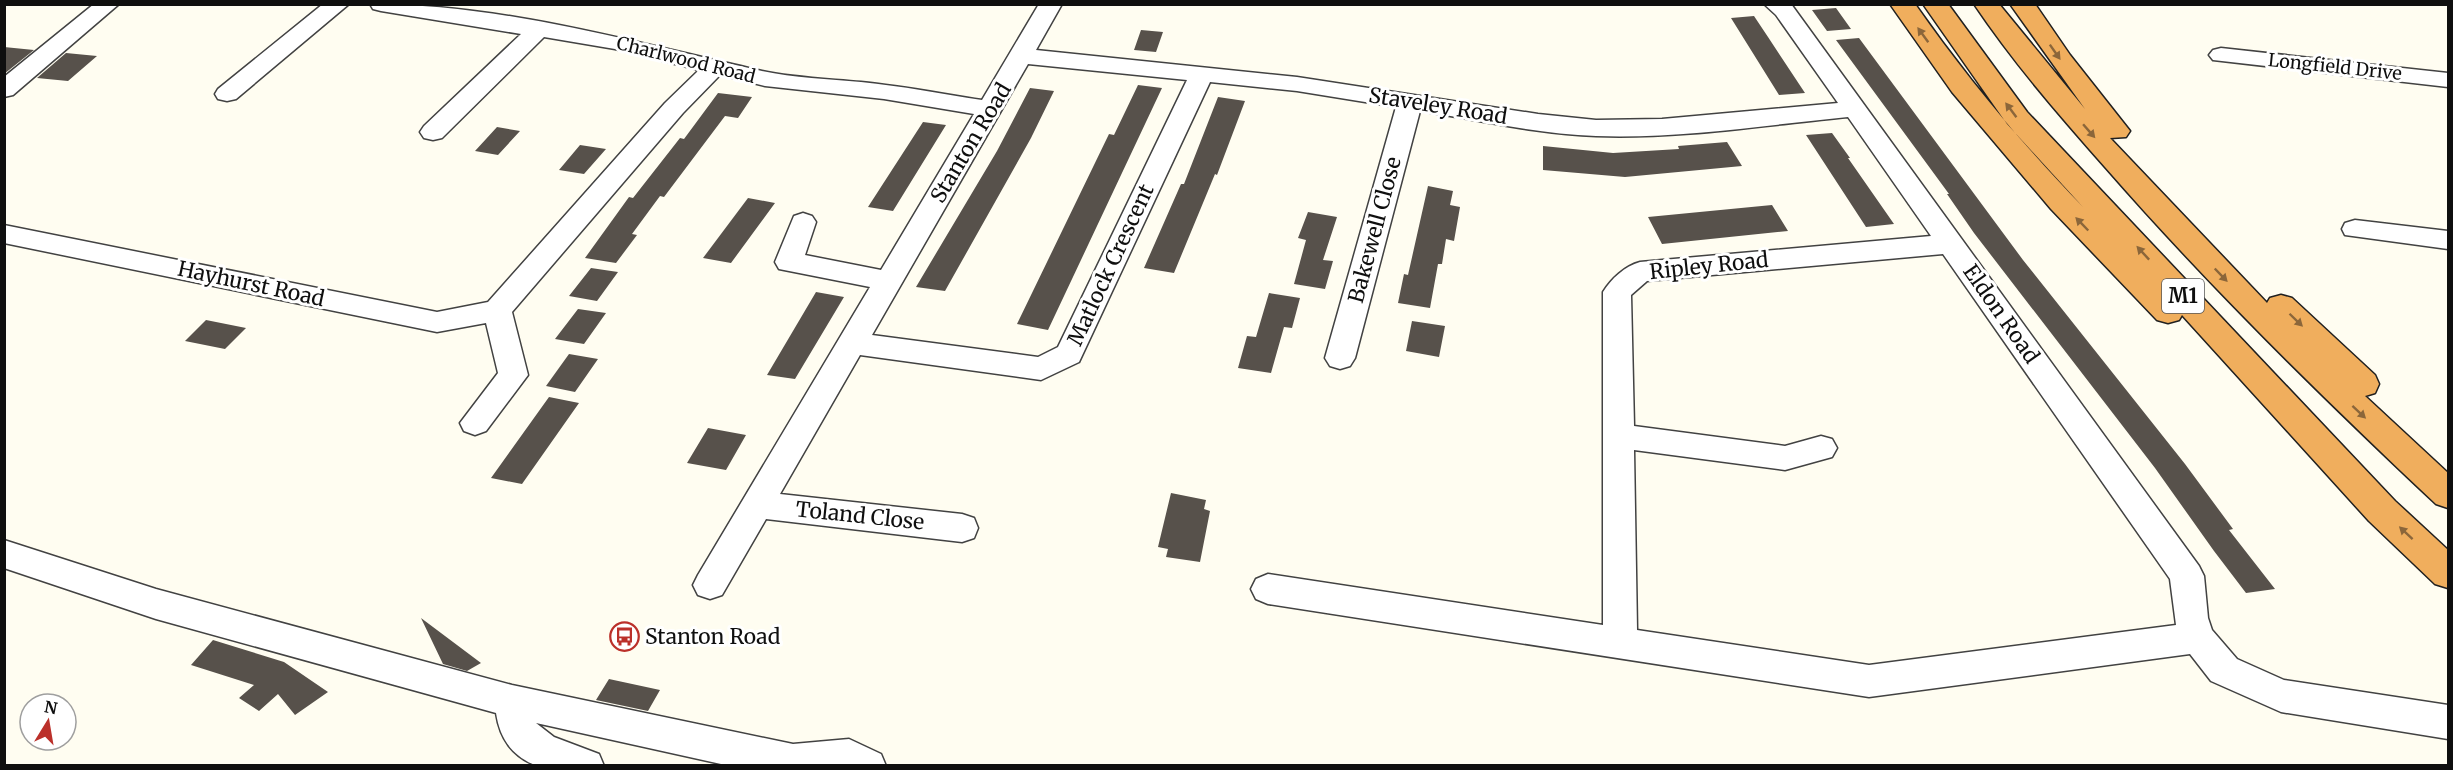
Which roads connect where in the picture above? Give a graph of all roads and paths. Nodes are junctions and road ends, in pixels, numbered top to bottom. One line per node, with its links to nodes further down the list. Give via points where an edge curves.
1 (108, 4): 16 (street)
2 (338, 4): 17 (street)
3 (381, 4): 10 (street, Charlwood Road)
4 (1051, 4): 12 (street, Stanton Road)
5 (1775, 4): 20 (street, Eldon Road, via 1784,10)
6 (1902, 4): 37 (highway, one-way to 6, via 2264,407 2065,206 1973,101)
7 (1935, 4): 37 (highway, M1, one-way to 7, via 2017,118)
8 (1986, 4): 35 (highway, M1, one-way to 35, via 2023,55 2191,244 2304,360)
9 (2022, 4): 34 (highway, one-way to 34, via 2124,141 2257,282)
10 (538, 29): 13 (street, Charlwood Road, via 615,42); 21 (street)
11 (2221, 55): 15 (street, Longfield Drive)
12 (1022, 56): 14 (street, Staveley Road); 19 (street, Stanton Road)
13 (714, 68): 19 (street, Charlwood Road, via 765,79); 28 (street, via 674,108)
14 (1201, 75): 18 (street, Staveley Road); 29 (street, Matlock Crescent, via 1069,354 1041,369)
15 (2448, 80)
16 (4, 90)
17 (227, 94)
18 (1410, 101): 20 (street, Staveley Road, via 1596,128 1662,127); 30 (street, Bakewell Close)
19 (991, 109): 27 (street, Stanton Road)
20 (1856, 109): 26 (street, Eldon Road)
21 (433, 132)
22 (803, 222): 27 (street, via 789,262)
23 (2355, 229): 25 (street)
24 (4, 234): 28 (street, Hayhurst Road, via 437,322)
25 (2448, 240)
26 (1951, 244): 32 (street, Ripley Road, via 1640,272 1617,292); 43 (street, Eldon Road, via 2187,576 2191,618)
27 (889, 281): 29 (street, Stanton Road)
28 (497, 310): 31 (street, via 513,375)
29 (853, 344): 36 (street, Stanton Road)
30 (1340, 358)
31 (475, 423)
32 (1620, 436): 33 (street, via 1785,458); 44 (street, Ripley Road)
33 (1821, 448)
34 (2448, 466)
35 (2448, 494)
36 (759, 505): 38 (street, Toland Close); 41 (street, Stanton Road)
37 (2382, 511): 40 (highway, M1, one-way to 37)
38 (962, 528)
39 (4, 554): 45 (street, via 156,604)
40 (2448, 573)
41 (710, 585)
42 (1268, 589): 44 (street)
43 (2198, 638): 44 (street, via 1869,681); 46 (street, via 2224,670 2281,696)
44 (1620, 645)
45 (512, 701): 47 (street); 48 (street, via 518,730 542,750)
46 (2448, 722)
47 (805, 764): 49 (street, via 831,755 855,756)
48 (586, 765)
49 (868, 765)

